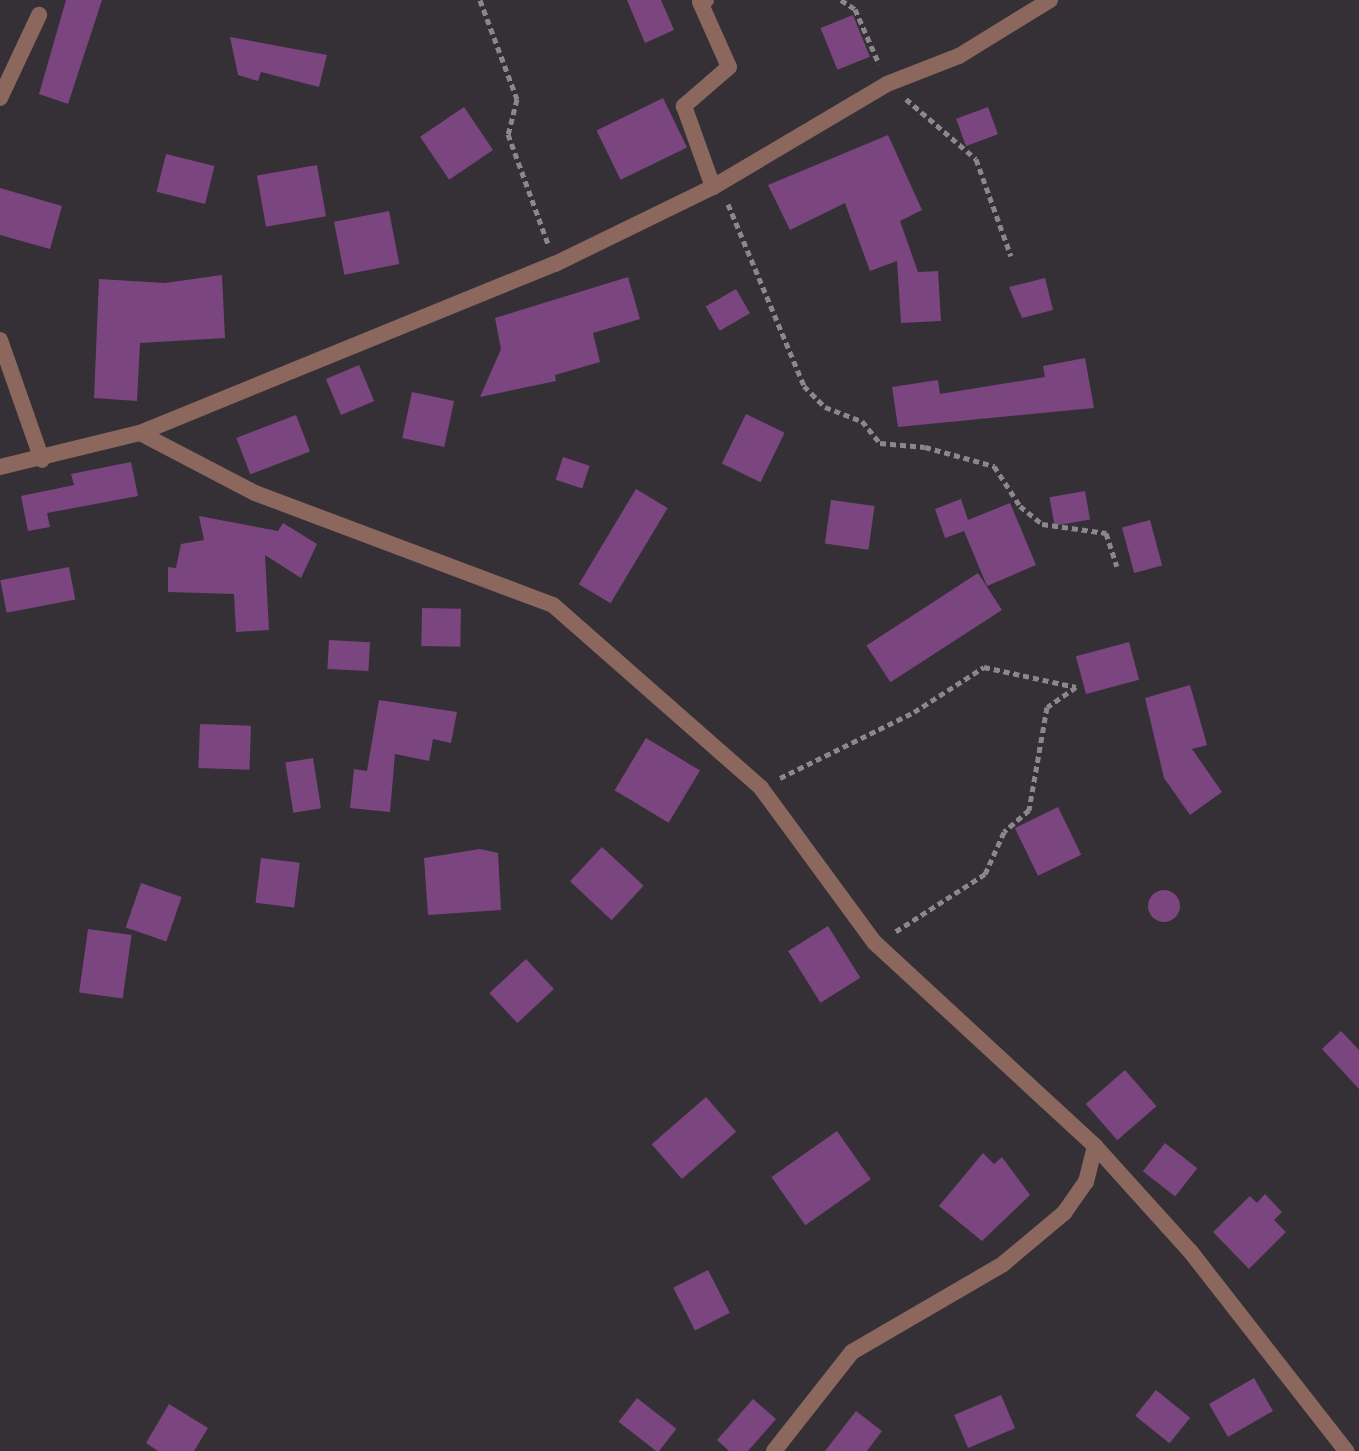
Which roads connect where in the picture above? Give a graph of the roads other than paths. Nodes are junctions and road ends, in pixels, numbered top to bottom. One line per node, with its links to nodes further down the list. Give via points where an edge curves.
1 (706, 0): 5 (street, via 700,2 729,67 684,106)
2 (1050, 0): 5 (street, via 959,56 887,84)
3 (39, 15): 4 (street)
4 (0, 98)
5 (713, 187): 7 (street, via 555,264)
6 (0, 340): 8 (street)
7 (140, 433): 8 (street); 10 (street, via 255,493 553,605 761,788 874,942)
8 (42, 460): 9 (street)
9 (0, 467)
10 (1095, 1146): 11 (street, via 1086,1182 1064,1213 1003,1264 852,1352); 12 (street, via 1190,1251)
11 (774, 1451)
12 (1346, 1451)

